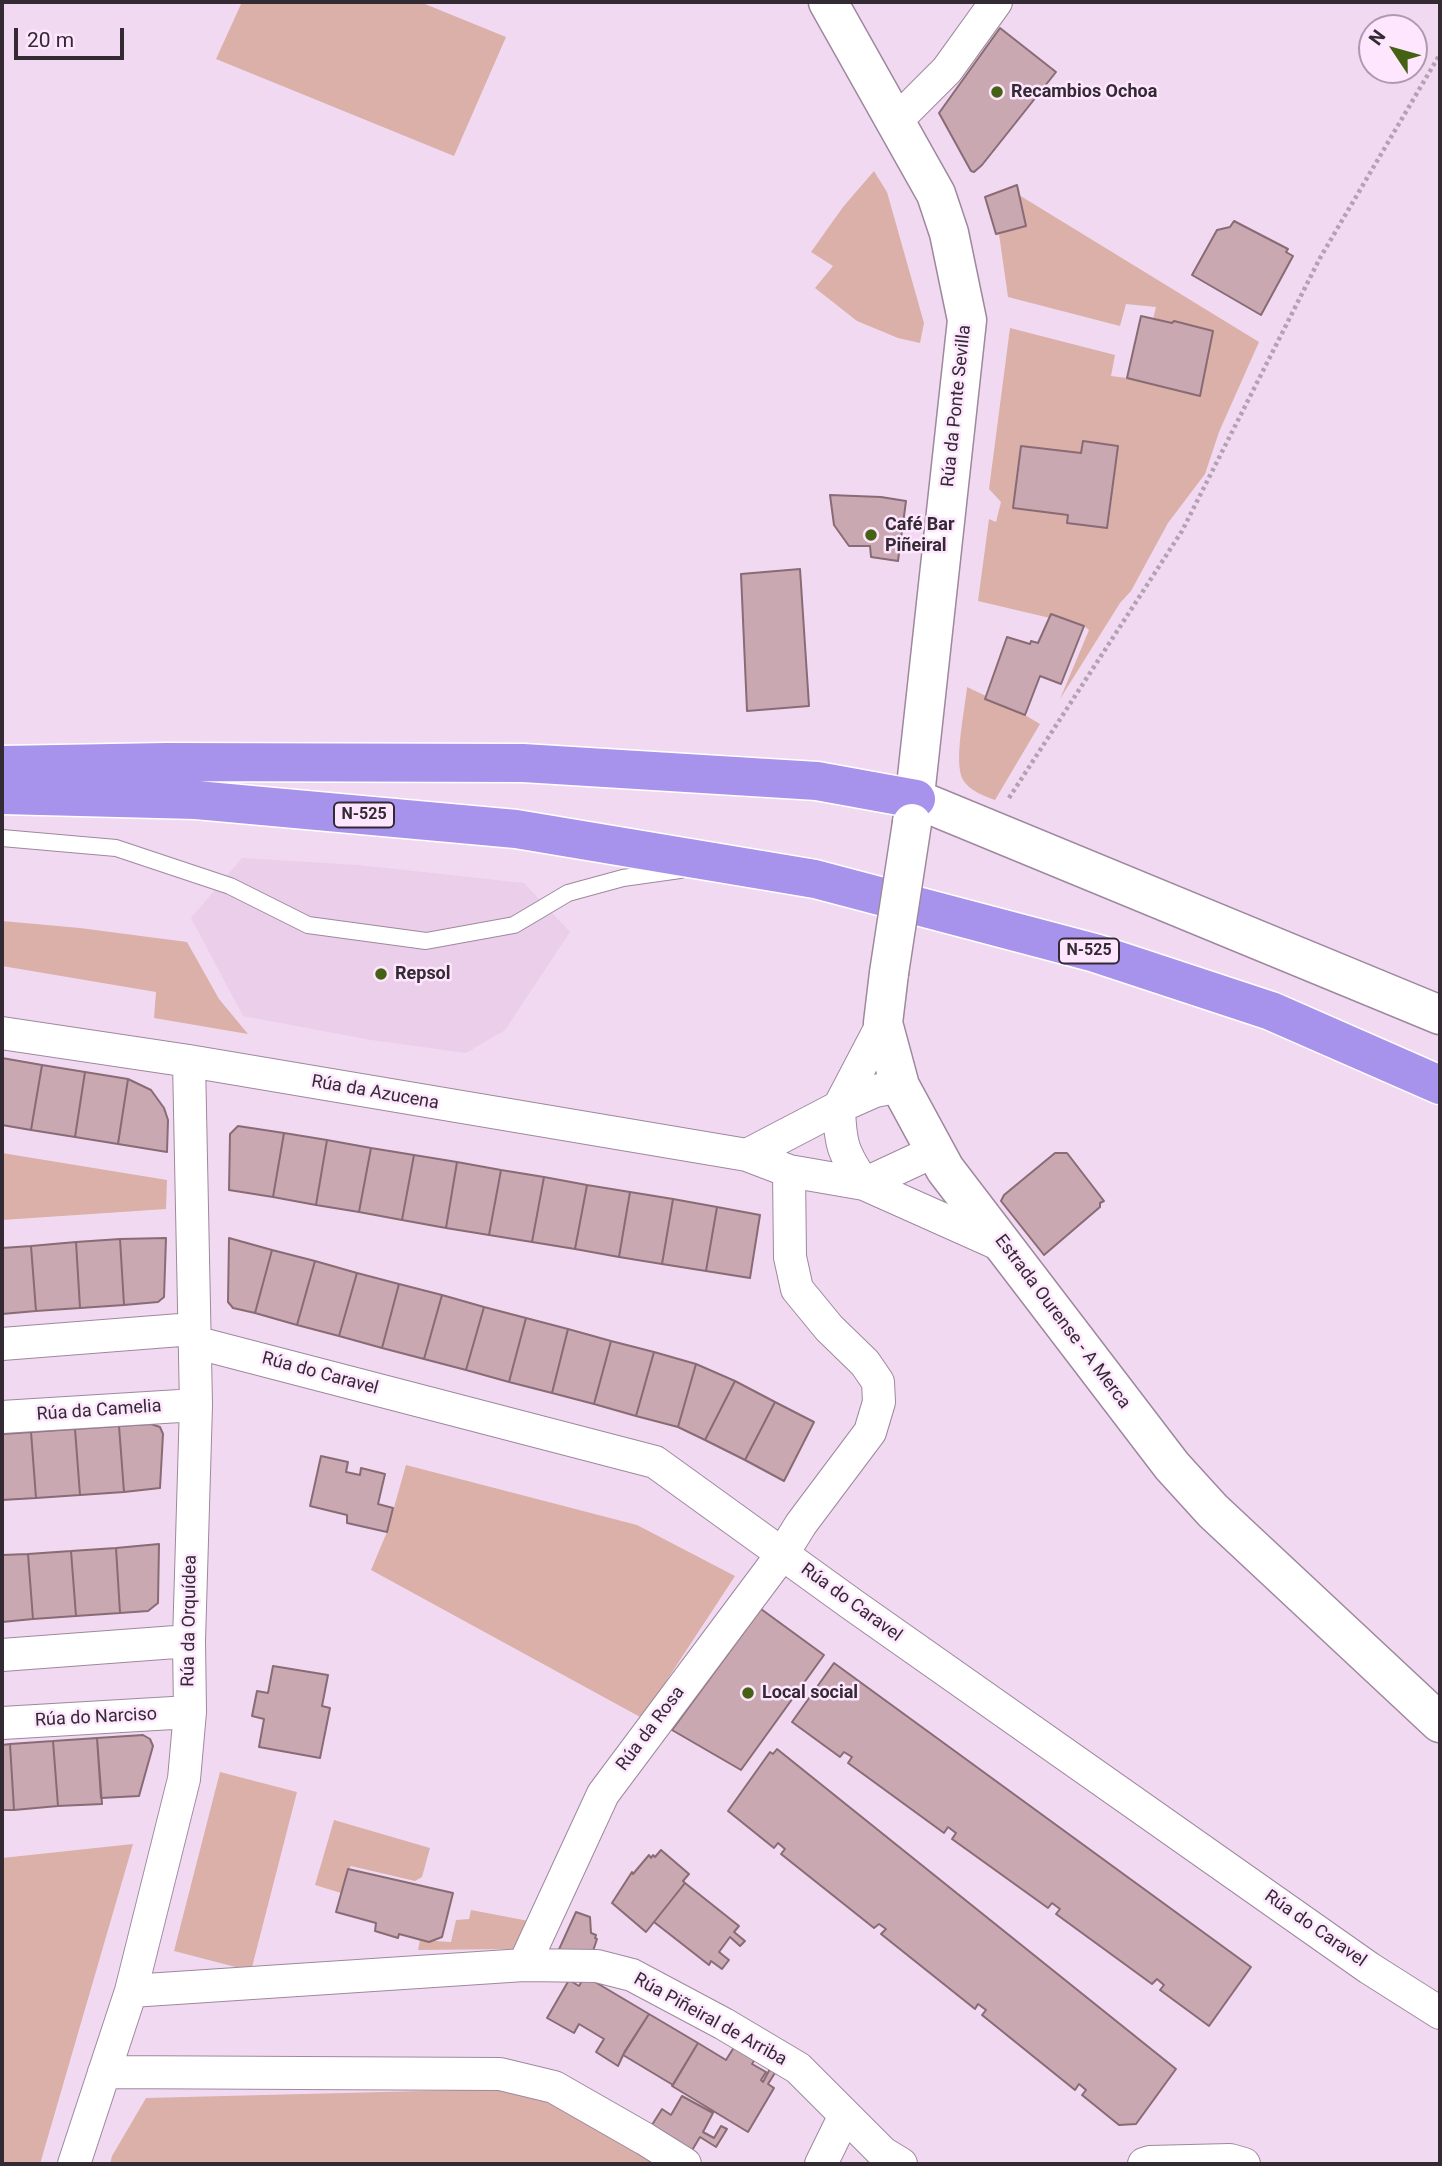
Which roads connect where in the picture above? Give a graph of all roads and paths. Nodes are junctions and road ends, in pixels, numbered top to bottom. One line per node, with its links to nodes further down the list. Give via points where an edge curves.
1 (828, 2): 4 (street, Rúa da Ponte Sevilla)
2 (996, 2): 4 (street, via 947,70)
3 (1440, 54): 8 (path, via 1320,257 1182,531)
4 (895, 122): 7 (street, Rúa da Ponte Sevilla, via 936,194 967,320)
5 (2, 765): 7 (highway, via 523,763 817,781)
6 (2, 795): 10 (highway, N-525, via 196,800 516,829)
7 (914, 811): 8 (street); 12 (street, Estrada Ourense - A Merca, bridge)
8 (990, 828): 11 (street)
9 (2, 838): 10 (lane, via 116,848 230,886 308,925 426,941 514,925 568,893 623,878)
10 (723, 863): 15 (highway, N-525, via 815,879 1095,953 1271,1011)
11 (1440, 1015)
12 (883, 1023): 16 (street, Estrada Ourense - A Merca); 17 (street)
13 (2, 1033): 14 (street, Rúa da Azucena)
14 (190, 1061): 19 (street, Rúa da Azucena); 23 (street, Rúa da Orquídea)
15 (1440, 1085)
16 (900, 1086): 17 (street); 18 (street, Estrada Ourense - A Merca)
17 (839, 1107): 19 (street); 21 (street, via 840,1138)
18 (935, 1151): 21 (street); 22 (street, Estrada Ourense - A Merca)
19 (747, 1155): 20 (street, Rúa da Azucena)
20 (789, 1171): 21 (street, Rúa da Azucena); 27 (street, Rúa da Rosa, via 790,1257 797,1289 865,1363 878,1382 879,1402 870,1432)
21 (864, 1184): 22 (street, Rúa da Azucena)
22 (1005, 1247): 32 (street, Estrada Ourense - A Merca, via 1172,1466 1213,1511)
23 (193, 1335): 24 (street); 25 (street, Rúa da Orquídea); 27 (street, Rúa do Caravel, via 655,1462)
24 (2, 1344)
25 (196, 1405): 26 (street, Rúa da Camelia); 28 (street, Rúa da Orquídea)
26 (2, 1418)
27 (783, 1553): 33 (street, Rúa da Rosa, via 603,1794); 35 (street, Rúa do Caravel, via 1369,1968)
28 (189, 1641): 29 (street); 30 (street, Rúa da Orquídea)
29 (2, 1655)
30 (190, 1712): 31 (street, Rúa do Narciso); 34 (street, Rúa da Orquídea, via 184,1779)
31 (2, 1723)
32 (1440, 1723)
33 (524, 1965): 34 (street); 37 (street, Rúa Piñeiral de Arriba, via 597,1966 632,1975 798,2068)
34 (131, 1991): 36 (street, Rúa da Orquídea)
35 (1440, 2013)
36 (104, 2072): 38 (street, Rúa da Orquídea); 39 (street, via 500,2074 554,2087)
37 (845, 2115): 40 (street); 41 (street, Rúa Piñeiral de Arriba, via 883,2153)
38 (74, 2164)
39 (685, 2164)
40 (821, 2164)
41 (901, 2164)
42 (1144, 2164): 43 (street, via 1230,2160)
43 (1244, 2164)

